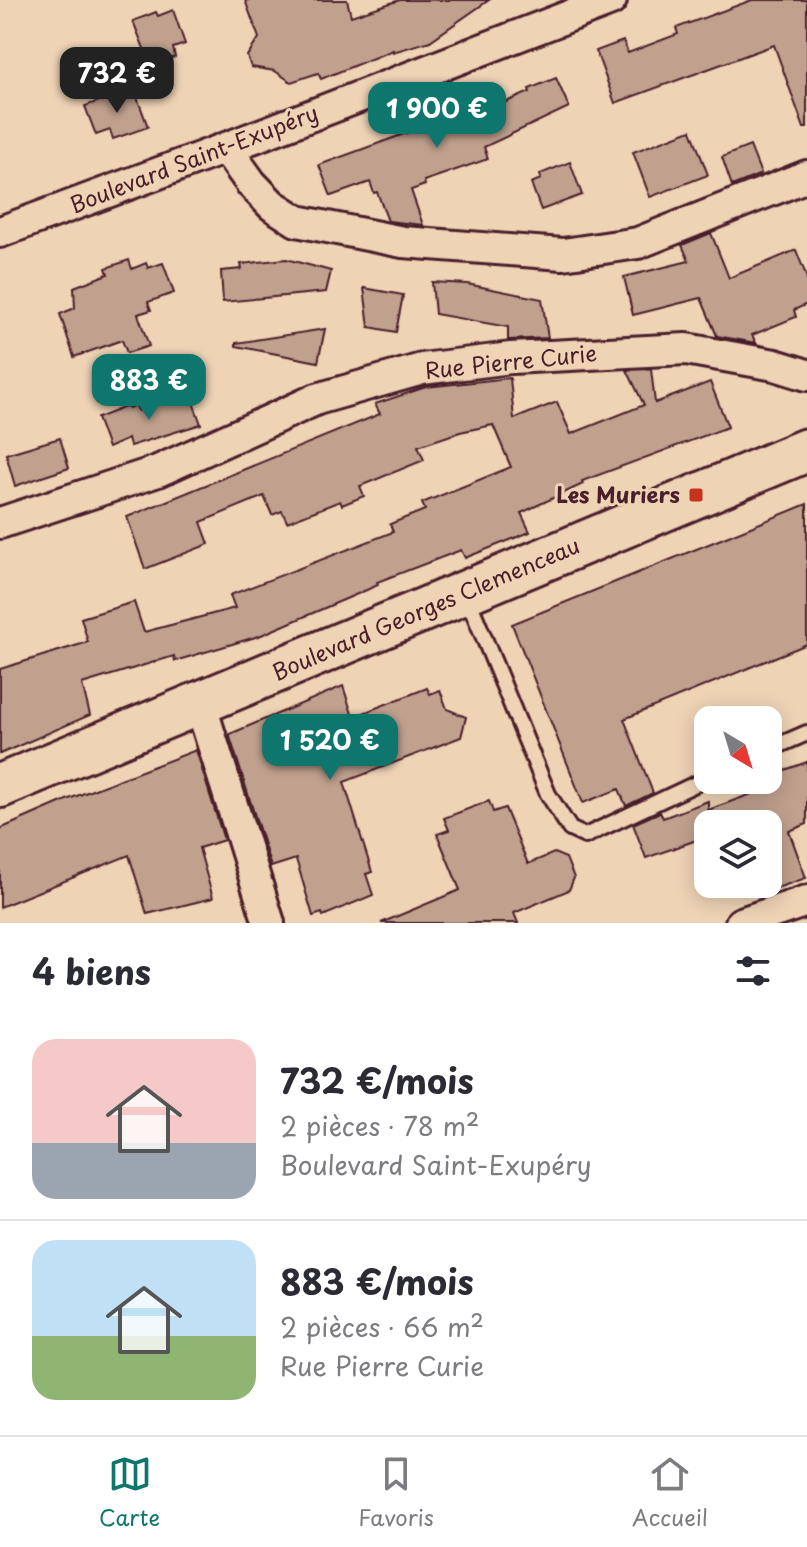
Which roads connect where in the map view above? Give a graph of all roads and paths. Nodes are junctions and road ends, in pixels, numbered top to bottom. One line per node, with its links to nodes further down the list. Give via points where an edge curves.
1 (611, 0): 2 (street, Boulevard Saint-Exupéry)
2 (226, 148): 3 (street, via 272,205 297,221 403,242 563,254 638,243); 4 (street, Boulevard Saint-Exupéry)
3 (807, 176)
4 (0, 232)
5 (807, 375): 7 (street, Rue Pierre Curie, via 686,349 511,358 422,369 317,399 158,471)
6 (807, 450): 8 (street, Boulevard Georges Clemenceau)
7 (0, 523)
8 (465, 593): 9 (street, Boulevard Georges Clemenceau); 12 (lane, via 548,794 570,829 585,836)
9 (200, 703): 13 (street, Boulevard Georges Clemenceau); 15 (street)
10 (807, 733): 11 (lane)
11 (782, 744)
12 (694, 785)
13 (0, 786)
14 (807, 901): 16 (street)
15 (269, 923)
16 (741, 923)

